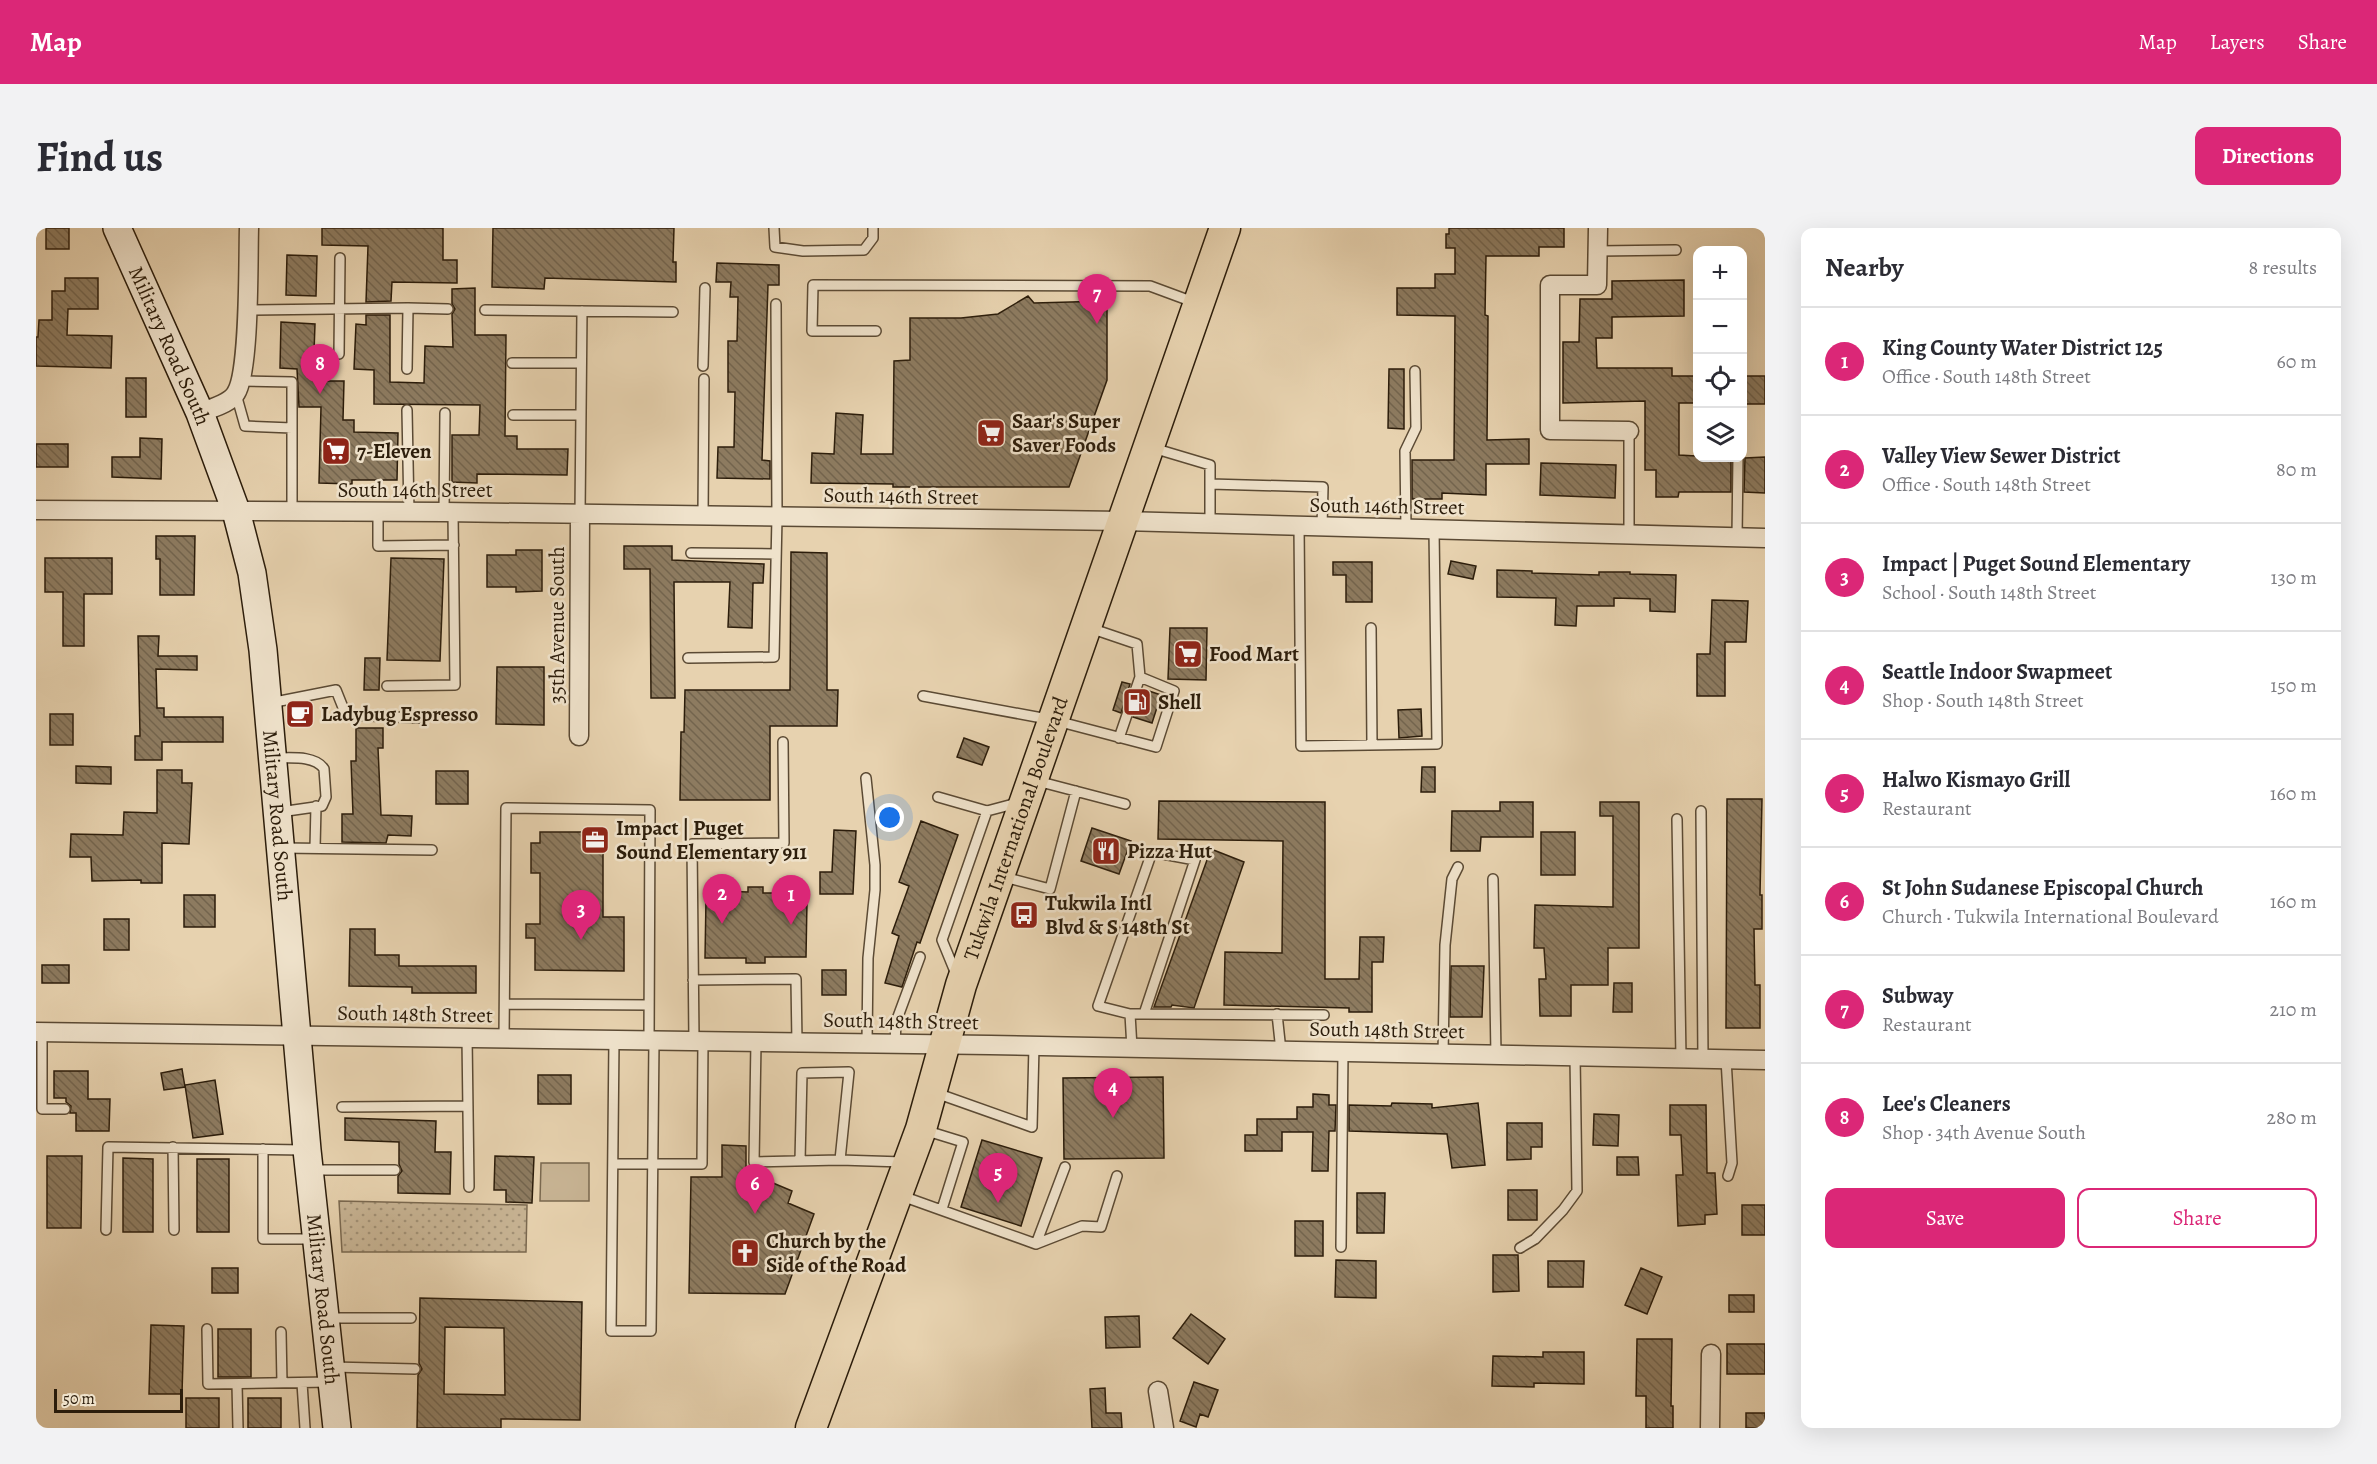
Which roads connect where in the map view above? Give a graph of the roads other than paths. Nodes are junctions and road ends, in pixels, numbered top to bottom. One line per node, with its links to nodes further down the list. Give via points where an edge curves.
1 (117, 228): 30 (street, Military Road South)
2 (249, 228): 16 (street)
3 (774, 228): 4 (lane, via 775,247 803,251 864,250 873,238)
4 (873, 228)
5 (1225, 228): 12 (main road, Tukwila International Boulevard)
6 (1598, 228): 8 (street)
7 (1676, 250): 8 (lane)
8 (1598, 251): 35 (street, via 1597,285 1550,285 1550,430)
9 (340, 258): 14 (lane)
10 (705, 288): 24 (lane)
11 (776, 304): 47 (lane)
12 (1198, 304): 20 (lane, via 1150,286 813,285 812,331); 36 (main road, Tukwila International Boulevard)
13 (408, 308): 14 (lane); 15 (lane); 25 (lane)
14 (340, 309): 16 (lane); 21 (lane)
15 (448, 309)
16 (246, 310): 28 (street)
17 (485, 310): 18 (lane)
18 (582, 311): 19 (lane); 23 (lane)
19 (673, 312)
20 (876, 331)
21 (339, 354)
22 (512, 363): 23 (lane)
23 (581, 363): 33 (lane)
24 (703, 366)
25 (406, 369)
26 (1415, 371): 52 (lane, via 1416,428 1405,451)
27 (704, 379): 46 (lane)
28 (238, 387): 30 (street, via 223,404); 34 (lane, via 244,426); 34 (lane, via 292,382)
29 (407, 410): 44 (lane)
30 (200, 413): 40 (street, Military Road South)
31 (444, 413): 43 (lane)
32 (513, 415): 33 (lane)
33 (581, 415): 45 (lane)
34 (292, 428): 41 (lane)
35 (1629, 431): 54 (lane)
36 (1148, 446): 38 (lane, via 1210,465); 48 (main road, Tukwila International Boulevard)
37 (1738, 462): 55 (lane)
38 (1210, 484): 49 (lane); 51 (lane, via 1323,487)
39 (36, 510): 40 (street, South 146th Street)
40 (236, 511): 41 (street, South 146th Street); 66 (street, Military Road South, via 252,573)
41 (292, 512): 42 (street, South 146th Street)
42 (378, 512): 44 (street, South 146th Street); 57 (lane, via 378,546)
43 (449, 512): 44 (street, South 146th Street); 45 (street, South 146th Street); 57 (lane)
44 (409, 513)
45 (580, 514): 46 (street, South 146th Street); 69 (street, 35th Avenue South)
46 (703, 516): 47 (street, South 146th Street)
47 (777, 517): 48 (street, South 146th Street); 59 (lane)
48 (1122, 521): 49 (street, South 146th Street); 60 (main road, Tukwila International Boulevard)
49 (1210, 524): 50 (street, South 146th Street)
50 (1299, 526): 51 (street, South 146th Street); 72 (lane, via 1301,746)
51 (1322, 527): 52 (street, South 146th Street)
52 (1406, 529): 53 (street, South 146th Street)
53 (1434, 530): 54 (street, South 146th Street); 72 (lane, via 1437,744)
54 (1629, 535): 55 (street, South 146th Street)
55 (1737, 537): 56 (street, South 146th Street)
56 (1765, 538)
57 (454, 545): 64 (lane, via 455,685)
58 (691, 553): 59 (lane)
59 (776, 554): 62 (lane, via 774,657)
60 (1085, 627): 63 (lane, via 1137,644); 68 (main road, Tukwila International Boulevard)
61 (1371, 628): 72 (lane)
62 (688, 658)
63 (1139, 682): 70 (lane); 70 (lane, via 1174,691 1156,747)
64 (387, 686)
65 (923, 696): 68 (lane)
66 (268, 704): 67 (lane, via 336,690 346,715); 73 (street, Military Road South)
67 (420, 718)
68 (1053, 720): 70 (lane); 75 (main road, Tukwila International Boulevard)
69 (579, 736)
70 (1119, 738)
71 (783, 742): 91 (lane, via 784,843 692,844)
72 (1372, 745)
73 (273, 758): 79 (lane, via 303,759 322,765 326,797 322,806); 82 (street, Military Road South)
74 (866, 778): 108 (lane, via 875,865)
75 (1029, 790): 76 (lane); 80 (lane); 88 (main road, Tukwila International Boulevard)
76 (1076, 791): 78 (lane); 88 (lane, via 1050,889)
77 (938, 797): 80 (lane)
78 (1125, 804)
79 (316, 806): 82 (lane); 85 (lane)
80 (987, 811): 92 (lane, via 942,940)
81 (1701, 811): 119 (lane)
82 (278, 812): 84 (street, Military Road South)
83 (1677, 819): 118 (lane)
84 (281, 848): 85 (lane); 100 (street, Military Road South)
85 (315, 848): 86 (lane)
86 (432, 850)
87 (1458, 867): 115 (lane, via 1452,879 1445,945)
88 (999, 875): 92 (main road, Tukwila International Boulevard)
89 (1493, 879): 116 (lane)
90 (920, 957): 109 (lane, via 896,1022)
91 (693, 980): 105 (lane); 107 (lane, via 796,980)
92 (961, 986): 110 (main road, Tukwila International Boulevard)
93 (505, 1004): 94 (lane); 94 (lane, via 506,808 650,810); 102 (lane)
94 (649, 1005): 104 (lane)
95 (1130, 1014): 96 (lane); 96 (lane, via 1098,1006 1152,852 1195,860); 112 (lane)
96 (1144, 1014): 97 (lane)
97 (1278, 1014): 98 (lane); 113 (lane)
98 (1324, 1015)
99 (39, 1032): 100 (street, South 148th Street); 125 (lane, via 42,1109)
100 (298, 1034): 101 (street, South 148th Street); 129 (street, Military Road South)
101 (467, 1037): 102 (street, South 148th Street); 123 (lane)
102 (504, 1038): 103 (street, South 148th Street)
103 (614, 1040): 104 (street, South 148th Street); 134 (lane)
104 (651, 1041): 105 (street, South 148th Street); 133 (lane)
105 (698, 1041): 106 (street, South 148th Street); 133 (lane, via 702,1164)
106 (756, 1042): 107 (street, South 148th Street); 131 (lane, via 754,1162)
107 (797, 1042): 108 (street, South 148th Street)
108 (867, 1043): 109 (street, South 148th Street)
109 (896, 1044): 110 (street, South 148th Street)
110 (945, 1045): 111 (street, South 148th Street); 122 (main road, Tukwila International Boulevard)
111 (1034, 1046): 112 (street, South 148th Street); 122 (lane, via 1032,1127)
112 (1132, 1048): 113 (street, South 148th Street)
113 (1281, 1051): 114 (street, South 148th Street)
114 (1343, 1052): 115 (street, South 148th Street); 146 (lane)
115 (1443, 1054): 116 (street, South 148th Street)
116 (1496, 1054): 117 (street, South 148th Street)
117 (1575, 1056): 118 (street, South 148th Street); 147 (lane, via 1577,1191 1535,1239)
118 (1681, 1058): 119 (street, South 148th Street)
119 (1703, 1059): 120 (street, South 148th Street)
120 (1726, 1059): 121 (street, South 148th Street); 138 (lane, via 1731,1163)
121 (1765, 1060)
122 (931, 1092): 126 (main road, Tukwila International Boulevard)
123 (468, 1106): 124 (lane); 139 (lane)
124 (342, 1107)
125 (65, 1109)
126 (921, 1129): 132 (main road, Tukwila International Boulevard); 141 (lane, via 963,1142)
127 (173, 1147): 128 (lane); 142 (lane, via 108,1147); 143 (lane)
128 (263, 1149): 129 (lane); 144 (lane, via 263,1239)
129 (308, 1160): 136 (lane); 144 (street, Military Road South)
130 (840, 1160): 131 (lane); 131 (lane, via 849,1072 802,1073); 132 (lane)
131 (800, 1161)
132 (908, 1162): 140 (main road, Tukwila International Boulevard)
133 (653, 1163): 134 (lane); 134 (lane, via 651,1331 611,1331)
134 (613, 1164)
135 (1065, 1167): 145 (lane)
136 (395, 1170)
137 (1117, 1176): 145 (lane, via 1101,1227 1082,1226)
138 (1728, 1176)
139 (469, 1187)
140 (897, 1194): 141 (lane); 162 (main road, Tukwila International Boulevard)
141 (942, 1209): 145 (lane)
142 (106, 1230)
143 (174, 1230)
144 (316, 1239): 148 (street, Military Road South)
145 (1036, 1244)
146 (1341, 1247)
147 (1520, 1248)
148 (325, 1318): 149 (lane); 154 (street, Military Road South)
149 (411, 1318)
150 (207, 1329): 155 (lane, via 207,1384)
151 (281, 1332): 156 (lane)
152 (1711, 1354): 164 (street)
153 (416, 1369): 154 (lane)
154 (331, 1375): 157 (lane); 161 (street, Military Road South)
155 (237, 1383): 156 (lane); 159 (lane)
156 (282, 1383): 157 (lane)
157 (302, 1383): 160 (lane)
158 (1158, 1392): 163 (street)
159 (238, 1428)
160 (305, 1428)
161 (337, 1428)
162 (811, 1428)
163 (1164, 1428)
164 (1710, 1428)

